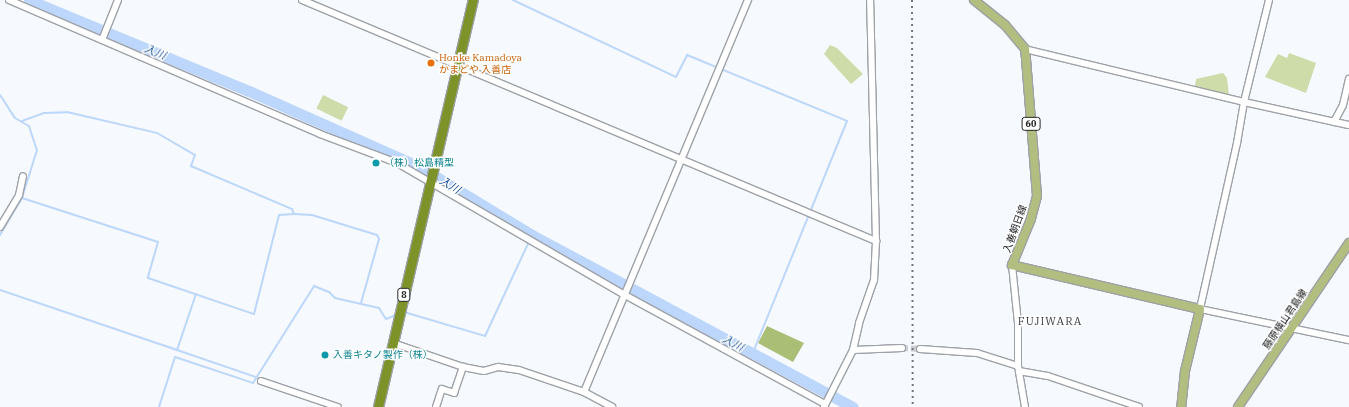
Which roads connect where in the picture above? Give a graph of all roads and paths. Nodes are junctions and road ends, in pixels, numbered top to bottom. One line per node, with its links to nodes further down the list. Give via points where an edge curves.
1 (9, 0): 9 (street)
2 (118, 0): 9 (street)
3 (302, 0): 11 (street)
4 (473, 0): 11 (highway, 8)
5 (748, 0): 16 (street)
6 (870, 0): 20 (street)
7 (974, 0): 10 (main road, via 1004,25)
8 (1269, 0): 13 (street)
9 (102, 38): 18 (street, via 320,134 397,163)
10 (1025, 49): 13 (street); 22 (main road, 入善朝日線 / 60, via 1037,196 1031,219)
11 (458, 65): 16 (street); 18 (highway, 8)
12 (1349, 79): 14 (street, via 1343,105)
13 (1244, 102): 14 (street); 24 (street, via 1238,143)
14 (1334, 122): 15 (street)
15 (1349, 125)
16 (682, 161): 20 (street); 23 (street)
17 (23, 176): 19 (street, via 19,195)
18 (431, 183): 23 (street); 27 (highway, 8)
19 (0, 227)
20 (876, 241): 30 (street, via 874,280)
21 (1349, 242): 25 (main road, 藤原横山君島線)
22 (1012, 265): 24 (main road, 入善朝日線); 32 (street, via 1018,323)
23 (625, 295): 34 (street); 36 (street)
24 (1200, 309): 25 (street); 42 (main road, via 1185,372)
25 (1292, 327): 26 (street); 43 (main road, 藤原横山君島線)
26 (1349, 340)
27 (393, 343): 31 (street); 38 (highway, 8)
28 (902, 348): 30 (street)
29 (920, 349): 32 (street, via 977,353)
30 (853, 350): 36 (street)
31 (463, 367): 34 (street, via 484,371 498,367 519,370); 39 (street, via 454,393 442,389)
32 (1018, 368): 40 (street); 41 (street)
33 (260, 381): 37 (street)
34 (584, 392): 35 (street)
35 (608, 406)
36 (825, 406)
37 (338, 407)
38 (378, 407)
39 (436, 407)
40 (1025, 407)
41 (1139, 407)
42 (1181, 407)
43 (1238, 407)

